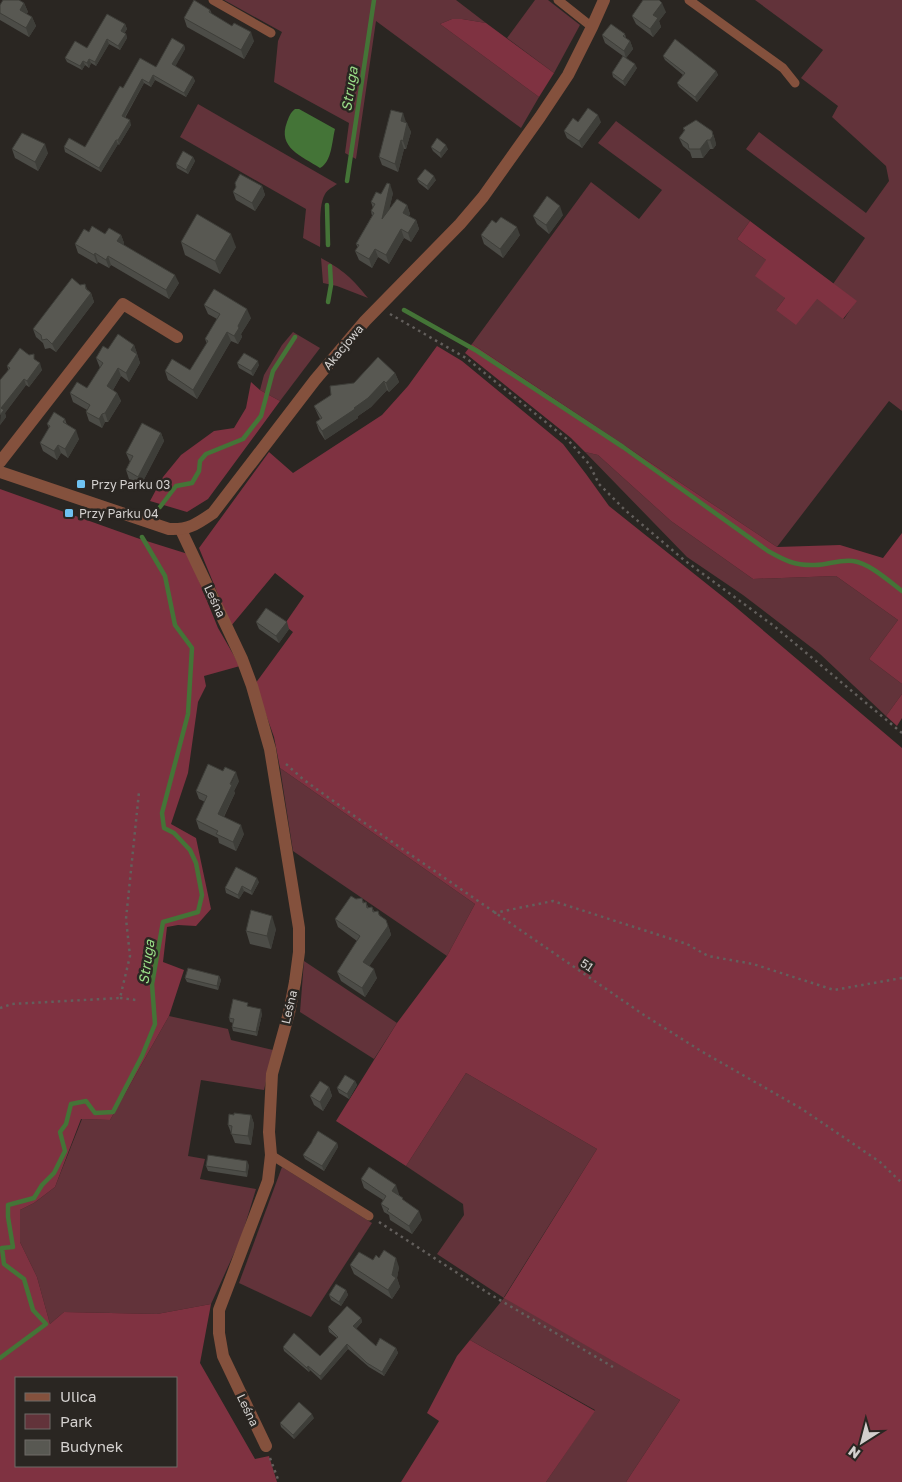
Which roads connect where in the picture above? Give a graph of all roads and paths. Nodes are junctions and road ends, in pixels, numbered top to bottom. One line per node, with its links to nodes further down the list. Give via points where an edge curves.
1 (213, 0): 6 (lane)
2 (558, 0): 5 (lane)
3 (604, 0): 5 (street, Akacjowa)
4 (689, 0): 7 (lane, via 783,68)
5 (592, 27): 8 (street, Akacjowa, via 568,75 488,191)
6 (271, 32)
7 (795, 83)
8 (380, 305): 12 (street, Akacjowa, via 315,380 212,512 197,524); 13 (path, via 466,358 568,440 589,464 599,484 625,510 684,560 774,626)
9 (177, 337): 10 (street, via 123,304)
10 (0, 462)
11 (0, 472): 12 (street, via 169,529)
12 (181, 530): 14 (street, Leśna, via 242,659)
13 (902, 733)
14 (270, 749): 16 (path, 51, via 304,780); 21 (street, Leśna, via 299,928 295,982 272,1074)
15 (139, 792): 18 (path, via 126,919 130,956)
16 (494, 913): 17 (path, via 553,901 687,944 708,956 753,964 834,990); 22 (path, 51, via 702,1052 802,1109 880,1162)
17 (902, 978)
18 (120, 998): 19 (path); 20 (path, via 12,1004)
19 (136, 1000)
20 (0, 1008)
21 (271, 1155): 23 (lane); 25 (street, Leśna, via 268,1181 219,1310 218,1333 223,1356)
22 (902, 1183)
23 (369, 1216): 24 (path, via 488,1294)
24 (613, 1367)
25 (266, 1446): 26 (path)
26 (279, 1482)

